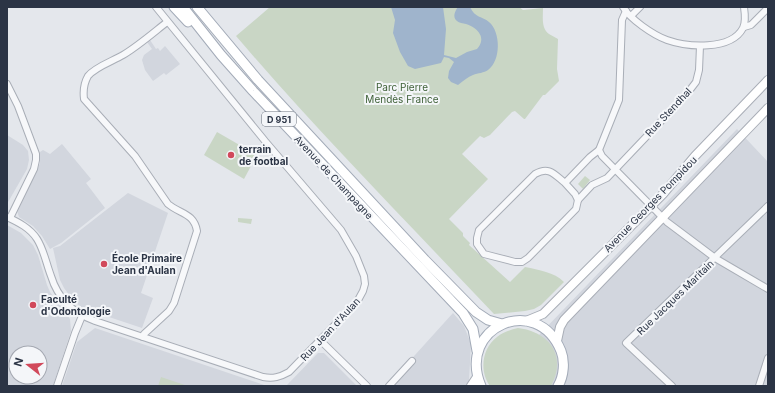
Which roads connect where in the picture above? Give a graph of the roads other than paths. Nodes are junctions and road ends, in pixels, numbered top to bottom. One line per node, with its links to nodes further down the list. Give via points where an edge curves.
1 (156, 7): 10 (street, Rue Jean d'Aulan)
2 (174, 7): 13 (main road, via 200,36)
3 (183, 7): 13 (main road, Avenue de Champagne / D 951)
4 (197, 7): 29 (main road, Avenue de Champagne / D 951, via 258,80 425,260 476,312 488,320)
5 (640, 7): 9 (street)
6 (744, 7): 11 (street)
7 (768, 8): 11 (street, via 751,25)
8 (624, 9): 9 (street); 17 (street, via 619,100)
9 (631, 16): 12 (street, via 640,25 666,40)
10 (167, 22): 30 (street, via 124,55 89,75 83,94 84,99 135,156 168,204 191,217 196,224 174,303); 31 (street, Rue Jean d'Aulan, via 341,230 356,256 364,276 362,296)
11 (744, 27): 12 (street, via 738,35 729,40)
12 (700, 46): 18 (street, Rue Stendhal, via 696,82)
13 (216, 49): 33 (main road, Avenue de Champagne / D 951, via 463,313 473,329)
14 (768, 80): 21 (main road, Avenue Georges Pompidou)
15 (7, 84): 23 (street, via 36,154 34,169)
16 (768, 108): 24 (main road, Avenue Georges Pompidou)
17 (599, 150): 18 (street); 19 (street)
18 (615, 169): 20 (street, Rue Stendhal, via 608,178 592,185); 21 (street)
19 (565, 183): 20 (street); 20 (street, Rue Stendhal, via 549,170 541,170 535,174 479,230 479,249 484,254 522,262 576,209)
20 (578, 200)
21 (651, 205): 24 (street); 28 (main road, Avenue Georges Pompidou, via 543,314)
22 (768, 206): 25 (street, Rue Jacques Maritain)
23 (9, 217): 27 (street, Rue Jean d'Aulan, via 36,238 57,290 70,307)
24 (662, 217): 25 (street); 32 (main road, Avenue Georges Pompidou, via 564,320)
25 (715, 258): 26 (street); 44 (street, Rue Jacques Maritain, via 626,343)
26 (768, 289)
27 (82, 316): 30 (street, Rue Jean d'Aulan); 39 (street)
28 (526, 321): 29 (main road); 32 (main road, via 544,328)
29 (502, 324): 33 (main road, via 491,331)
30 (143, 337): 31 (street, Rue Jean d'Aulan, via 270,378 289,372)
31 (321, 341): 40 (street)
32 (557, 341): 38 (main road, via 563,355 564,369)
33 (477, 351): 37 (main road, Avenue de Champagne)
34 (768, 358): 36 (street)
35 (412, 361): 41 (street)
36 (766, 372): 45 (street)
37 (477, 377): 42 (main road); 43 (main road, Avenue de Champagne)
38 (560, 385)
39 (57, 386)
40 (367, 386)
41 (389, 386)
42 (471, 386)
43 (480, 386)
44 (672, 386)
45 (759, 386)

